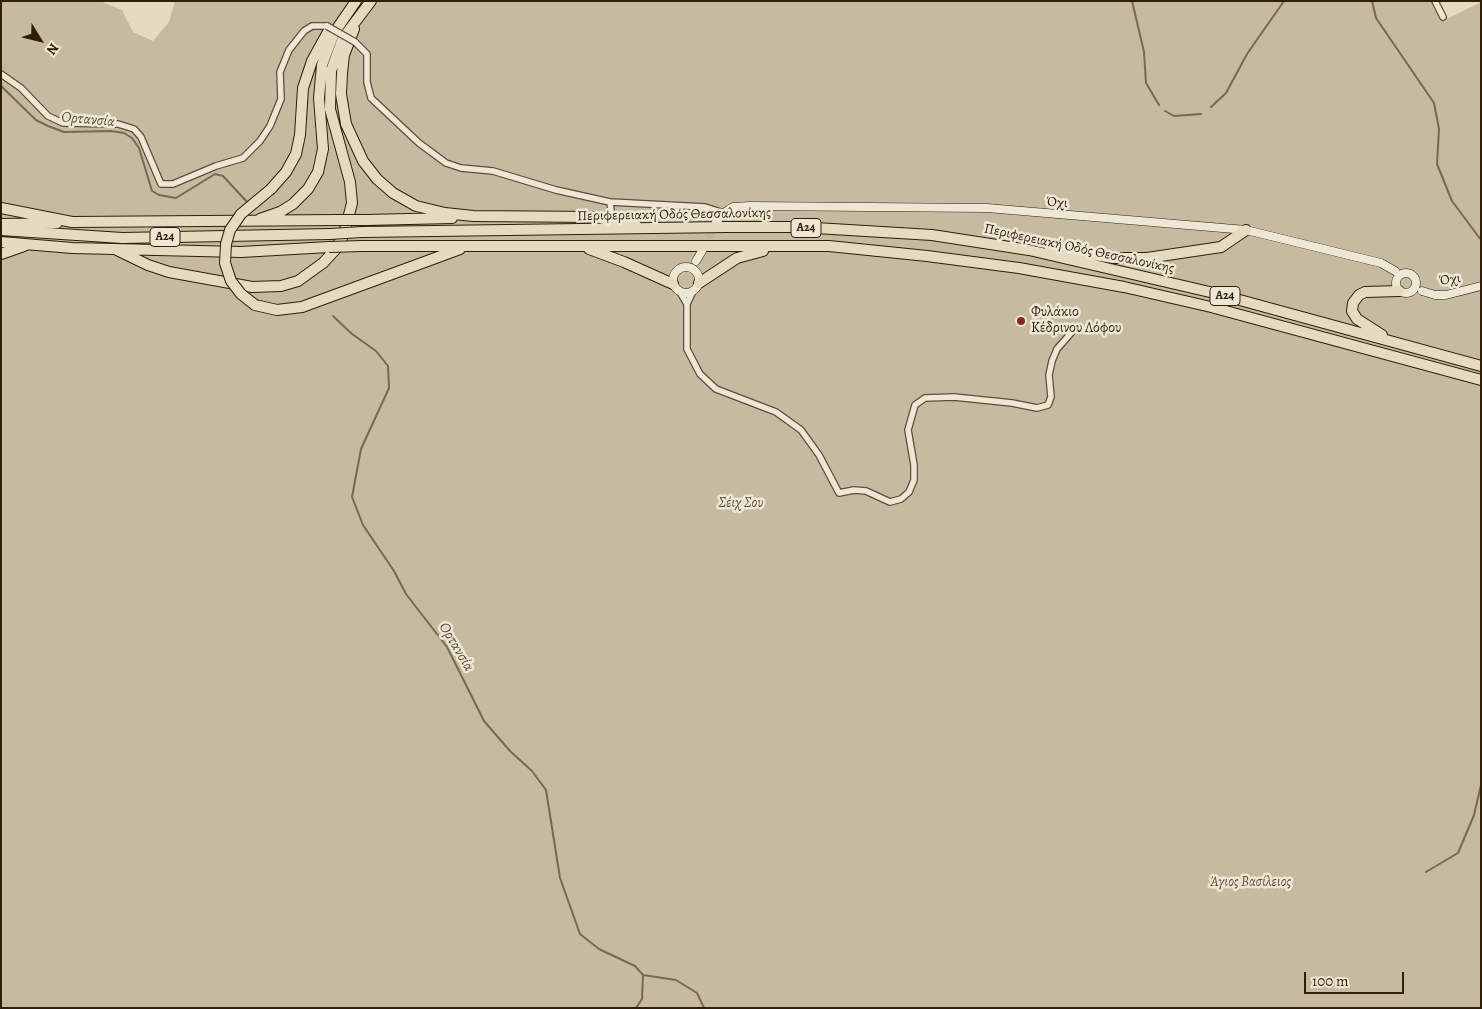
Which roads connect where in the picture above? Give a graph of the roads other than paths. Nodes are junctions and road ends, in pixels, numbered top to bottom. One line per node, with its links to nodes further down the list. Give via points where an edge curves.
1 (356, 1): 12 (highway, via 334,33 322,65 319,98 323,149 315,178 304,194 288,208); 21 (highway, bridge, via 332,27 312,61 303,88 296,154 272,189 241,214 230,230 225,263 231,281 240,294 255,305 277,310 302,307)
2 (372, 1): 9 (highway, via 352,34 343,60 342,102 354,144 377,179 406,201 427,210); 24 (highway, via 342,38 331,70 330,109 350,182 352,203 344,234 323,263 298,280 281,286 252,287 168,272)
3 (1435, 1): 4 (street)
4 (1443, 17)
5 (1, 74): 6 (street, bridge, via 21,88 48,116 63,123 118,124 134,129 141,137 161,184 173,184 243,158 260,141 281,99 280,72 289,50 304,31 312,26 327,26 355,42 367,54 367,82 371,98 433,155 461,168 493,171)
6 (610, 202): 8 (street, via 705,207); 10 (street)
7 (1, 208): 11 (highway)
8 (724, 213): 13 (main road); 17 (main road, Όχι, via 734,207 750,206 987,208)
9 (473, 216): 10 (highway); 12 (highway, bridge)
10 (612, 219): 15 (highway)
11 (65, 221): 12 (highway); 14 (highway, via 49,225)
12 (249, 221)
13 (716, 222)
14 (1, 224)
15 (645, 228): 16 (highway, Περιφερειακή Οδός Θεσσαλονίκης / Α24, bridge, via 122,238); 18 (highway, Περιφερειακή Οδός Θεσσαλονίκης / Α24, via 799,227 897,231)
16 (1, 230)
17 (1246, 230): 18 (highway, via 1221,246 1136,259 1099,257 995,238); 29 (main road, Όχι, via 1381,264)
18 (967, 240): 40 (highway, Περιφερειακή Οδός Θεσσαλονίκης / Α24, via 1038,252 1214,293)
19 (1, 242): 20 (highway, Περιφερειακή Οδός Θεσσαλονίκης / Α24)
20 (28, 245): 24 (highway, Περιφερειακή Οδός Θεσσαλονίκης / Α24); 26 (highway)
21 (468, 246): 22 (highway, Περιφερειακή Οδός Θεσσαλονίκης / Α24); 24 (highway, Περιφερειακή Οδός Θεσσαλονίκης / Α24, bridge, via 362,246 241,252)
22 (581, 247): 23 (highway, Περιφερειακή Οδός Θεσσαλονίκης / Α24); 32 (highway)
23 (773, 248): 30 (highway, via 737,258); 42 (highway, Περιφερειακή Οδός Θεσσαλονίκης / Α24, via 829,246 1056,274 1211,307)
24 (117, 250)
25 (702, 251): 27 (main road)
26 (1, 254)
27 (696, 261): 28 (main road); 30 (main road)
28 (686, 266): 30 (main road); 32 (main road, via 674,273)
29 (1396, 275): 31 (main road, via 1412,274); 34 (main road)
30 (696, 282): 36 (main road); 38 (street)
31 (1417, 283): 35 (main road, Όχι); 37 (main road)
32 (673, 284): 36 (main road)
33 (1481, 286): 35 (main road, Όχι, via 1446,295)
34 (1399, 291): 37 (main road); 40 (highway, via 1362,293 1352,308 1365,326)
35 (1422, 291): 37 (main road, Όχι)
36 (680, 292): 38 (street)
37 (1412, 292)
38 (687, 304): 39 (street, via 687,349 700,374 716,389 776,412 801,430 819,455 839,493 866,491 890,502 909,492 914,480 908,430 915,404 925,398 954,397 1037,408 1048,404 1052,361 1056,349)
39 (1071, 333)
40 (1403, 346): 41 (highway, Περιφερειακή Οδός Θεσσαλονίκης / Α24)
41 (1481, 366)
42 (1481, 380)

